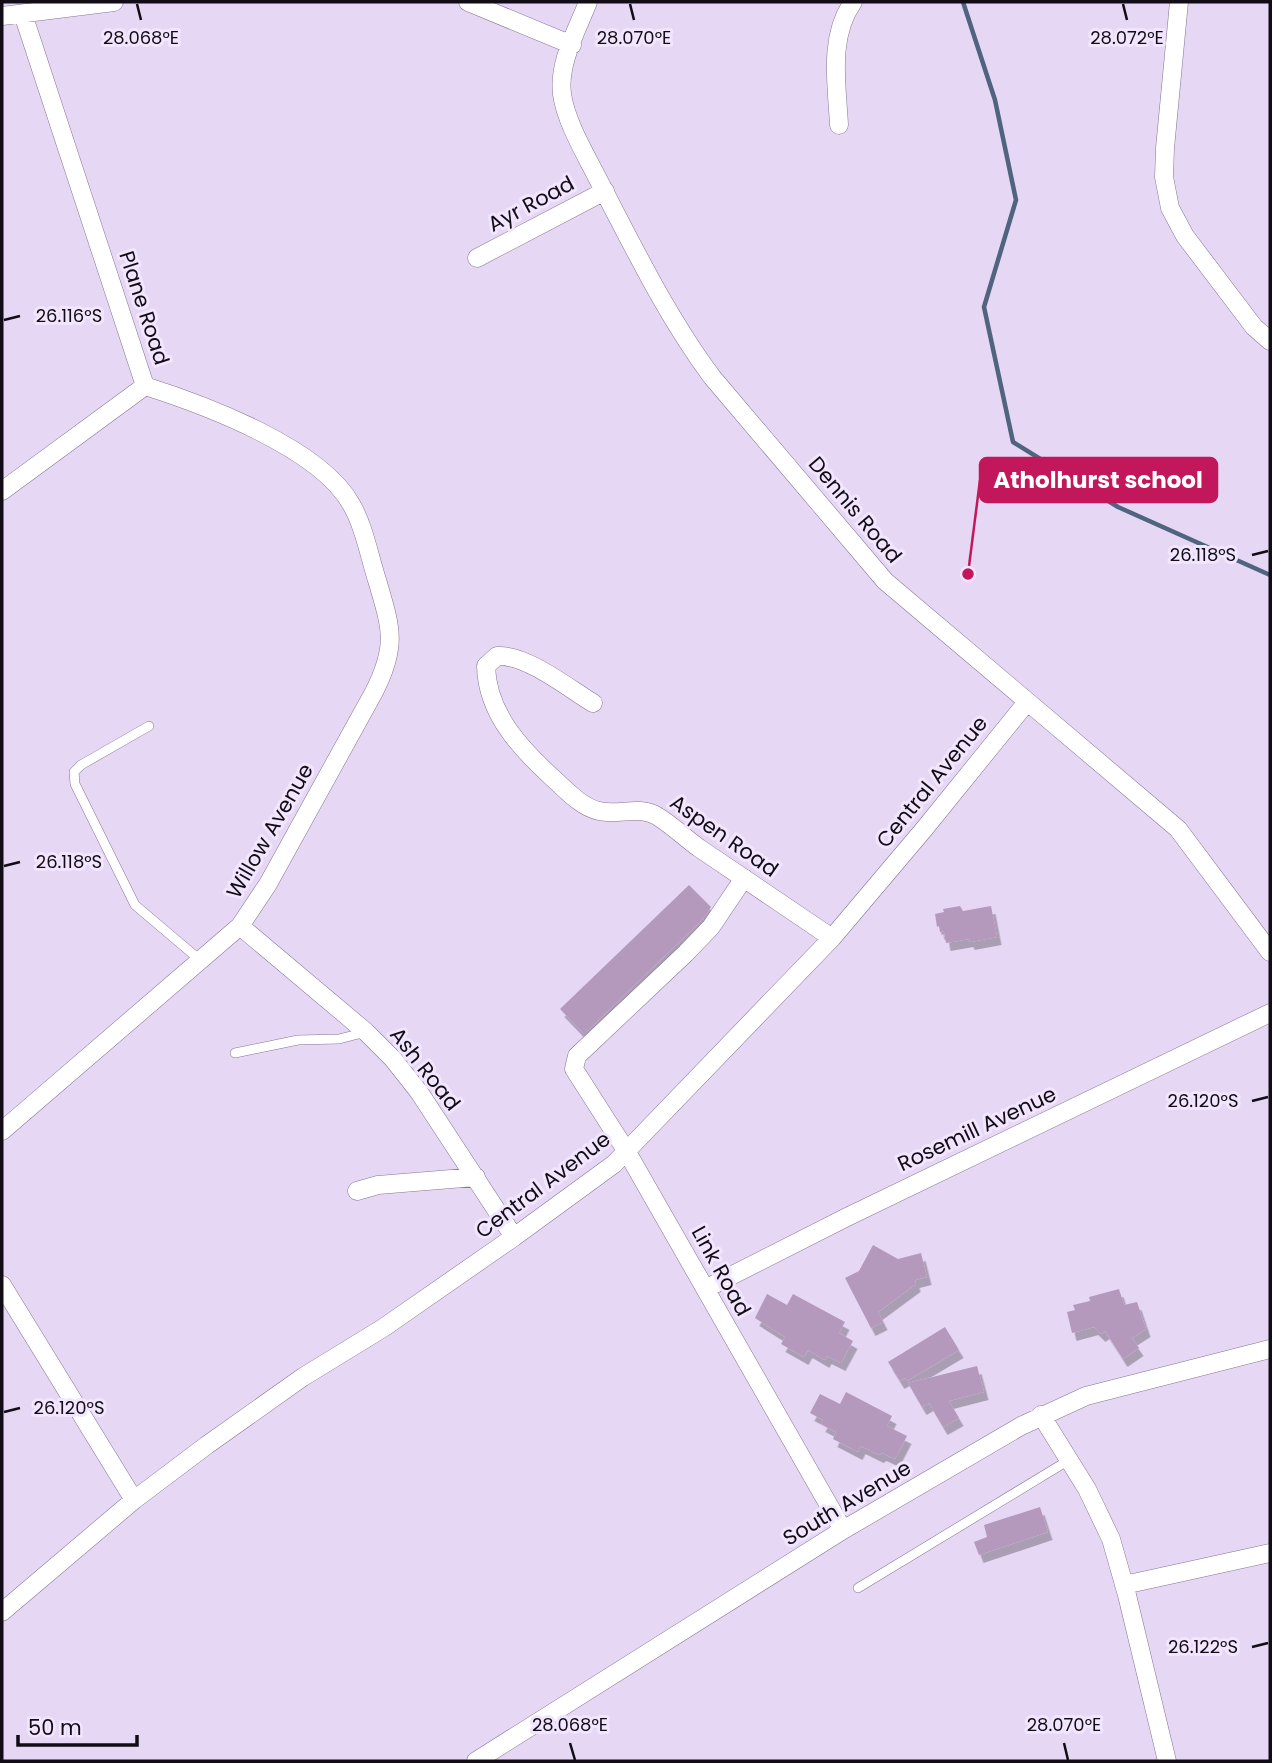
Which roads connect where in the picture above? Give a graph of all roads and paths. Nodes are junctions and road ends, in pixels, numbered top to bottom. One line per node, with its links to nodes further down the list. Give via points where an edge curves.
1 (114, 2): 6 (street)
2 (468, 2): 8 (street)
3 (588, 2): 8 (street, Dennis Road)
4 (853, 2): 9 (street, via 839,32 836,57)
5 (1179, 2): 12 (street, via 1165,148 1168,201 1185,236 1254,327)
6 (23, 13): 7 (street); 13 (street, Plane Road)
7 (2, 16)
8 (572, 45): 10 (street, Dennis Road, via 562,93)
9 (839, 125)
10 (605, 191): 11 (street, Ayr Road); 16 (street, Dennis Road, via 669,315 712,377 885,581)
11 (477, 258)
12 (1270, 341)
13 (145, 386): 14 (street); 15 (street, Plane Road, via 181,397 293,449 329,476)
14 (2, 491)
15 (352, 504): 20 (street, Willow Avenue, via 392,634 387,665 268,884)
16 (1027, 702): 21 (street, Central Avenue); 22 (street, Dennis Road, via 1178,829)
17 (593, 703): 19 (street, Aspen Road, via 506,655 486,666 490,694 501,719 524,752 577,800 609,813 652,813)
18 (149, 726): 23 (lane, via 81,765 74,772 75,784 135,905)
19 (744, 878): 21 (street, Aspen Road); 28 (street, Link Road, via 711,927 577,1056 575,1069)
20 (240, 926): 23 (street, Willow Avenue); 25 (street, Ash Road)
21 (832, 938): 28 (street, Central Avenue)
22 (1270, 952)
23 (200, 960): 27 (street, Willow Avenue)
24 (1270, 1013): 33 (street, Rosemill Avenue)
25 (366, 1032): 26 (lane); 29 (street, Ash Road, via 419,1092)
26 (235, 1053)
27 (2, 1131)
28 (627, 1152): 31 (street, Central Avenue); 33 (street, Link Road)
29 (476, 1177): 30 (street, via 378,1185); 31 (street, Ash Road)
30 (357, 1191)
31 (514, 1237): 37 (street, Central Avenue, via 303,1377)
32 (3, 1289): 37 (street)
33 (705, 1289): 38 (street, Link Road)
34 (1270, 1349): 35 (street, South Avenue, via 1086,1396)
35 (1041, 1415): 36 (street); 38 (street, South Avenue)
36 (1069, 1460): 40 (street, via 1101,1515); 41 (lane)
37 (134, 1500): 42 (street, Central Avenue)
38 (844, 1530): 43 (street, South Avenue)
39 (1270, 1553): 40 (street)
40 (1124, 1585): 44 (street)
41 (858, 1588)
42 (2, 1612)
43 (476, 1761)
44 (1167, 1761)

